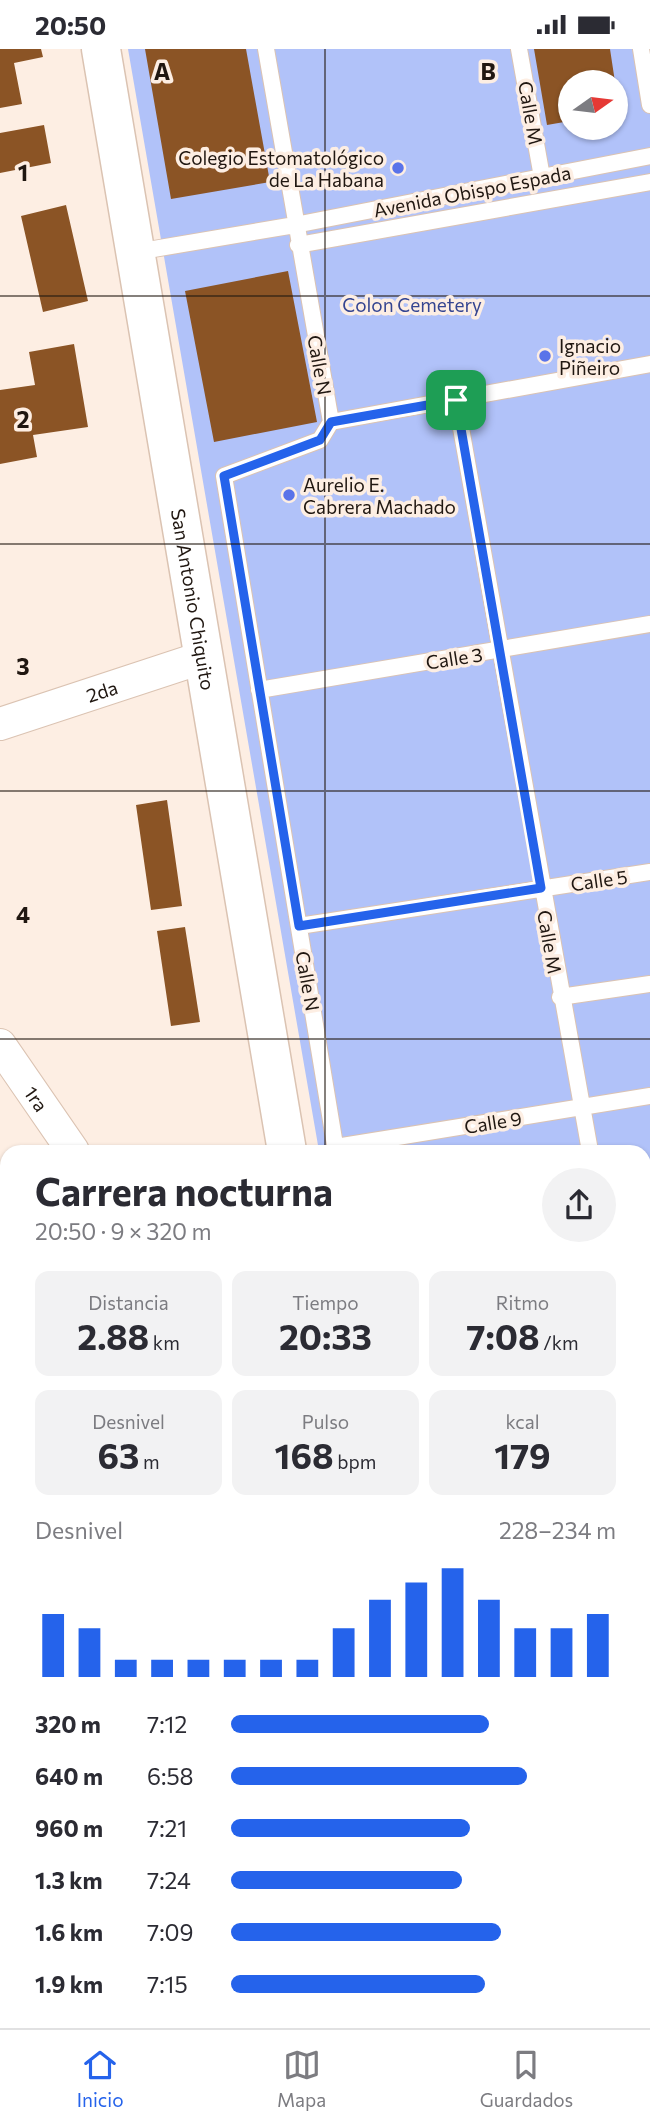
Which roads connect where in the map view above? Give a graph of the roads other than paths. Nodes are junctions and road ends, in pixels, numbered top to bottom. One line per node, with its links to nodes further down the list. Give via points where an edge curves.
1 (101, 49): 11 (main road, San Antonio Chiquito)
2 (267, 49): 9 (lane, Calle N)
3 (519, 49): 7 (lane, Calle M)
4 (641, 49): 5 (lane)
5 (650, 104)
6 (650, 156): 7 (lane, Avenida Obispo Espada)
7 (542, 177): 9 (lane, Avenida Obispo Espada)
8 (650, 182): 10 (lane, Avenida Obispo Espada)
9 (295, 225): 10 (lane, Calle N); 11 (lane)
10 (298, 245): 14 (lane, Calle N)
11 (136, 252): 17 (main road, San Antonio Chiquito)
12 (650, 364): 13 (lane)
13 (456, 400): 14 (lane); 16 (lane, Calle M)
14 (331, 422): 18 (lane, Calle N, via 320,440 224,476)
15 (650, 624): 16 (lane, Calle 3)
16 (501, 650): 18 (lane, Calle 3); 21 (lane, Calle M)
17 (204, 657): 19 (street, 2da); 29 (main road, San Antonio Chiquito)
18 (259, 689): 22 (lane, Calle N)
19 (0, 724)
20 (650, 872): 21 (lane, Calle 5)
21 (541, 888): 22 (lane, Calle 5); 24 (lane, Calle M)
22 (299, 926): 30 (lane, Calle N)
23 (650, 984): 24 (lane)
24 (561, 997): 27 (lane, Calle M)
25 (0, 1045): 28 (street, 1ra)
26 (650, 1096): 27 (lane, Calle 9)
27 (583, 1108): 31 (lane, Calle 9); 32 (lane, Calle M)
28 (69, 1145)
29 (285, 1145)
30 (335, 1145)
31 (360, 1145)
32 (589, 1145)

